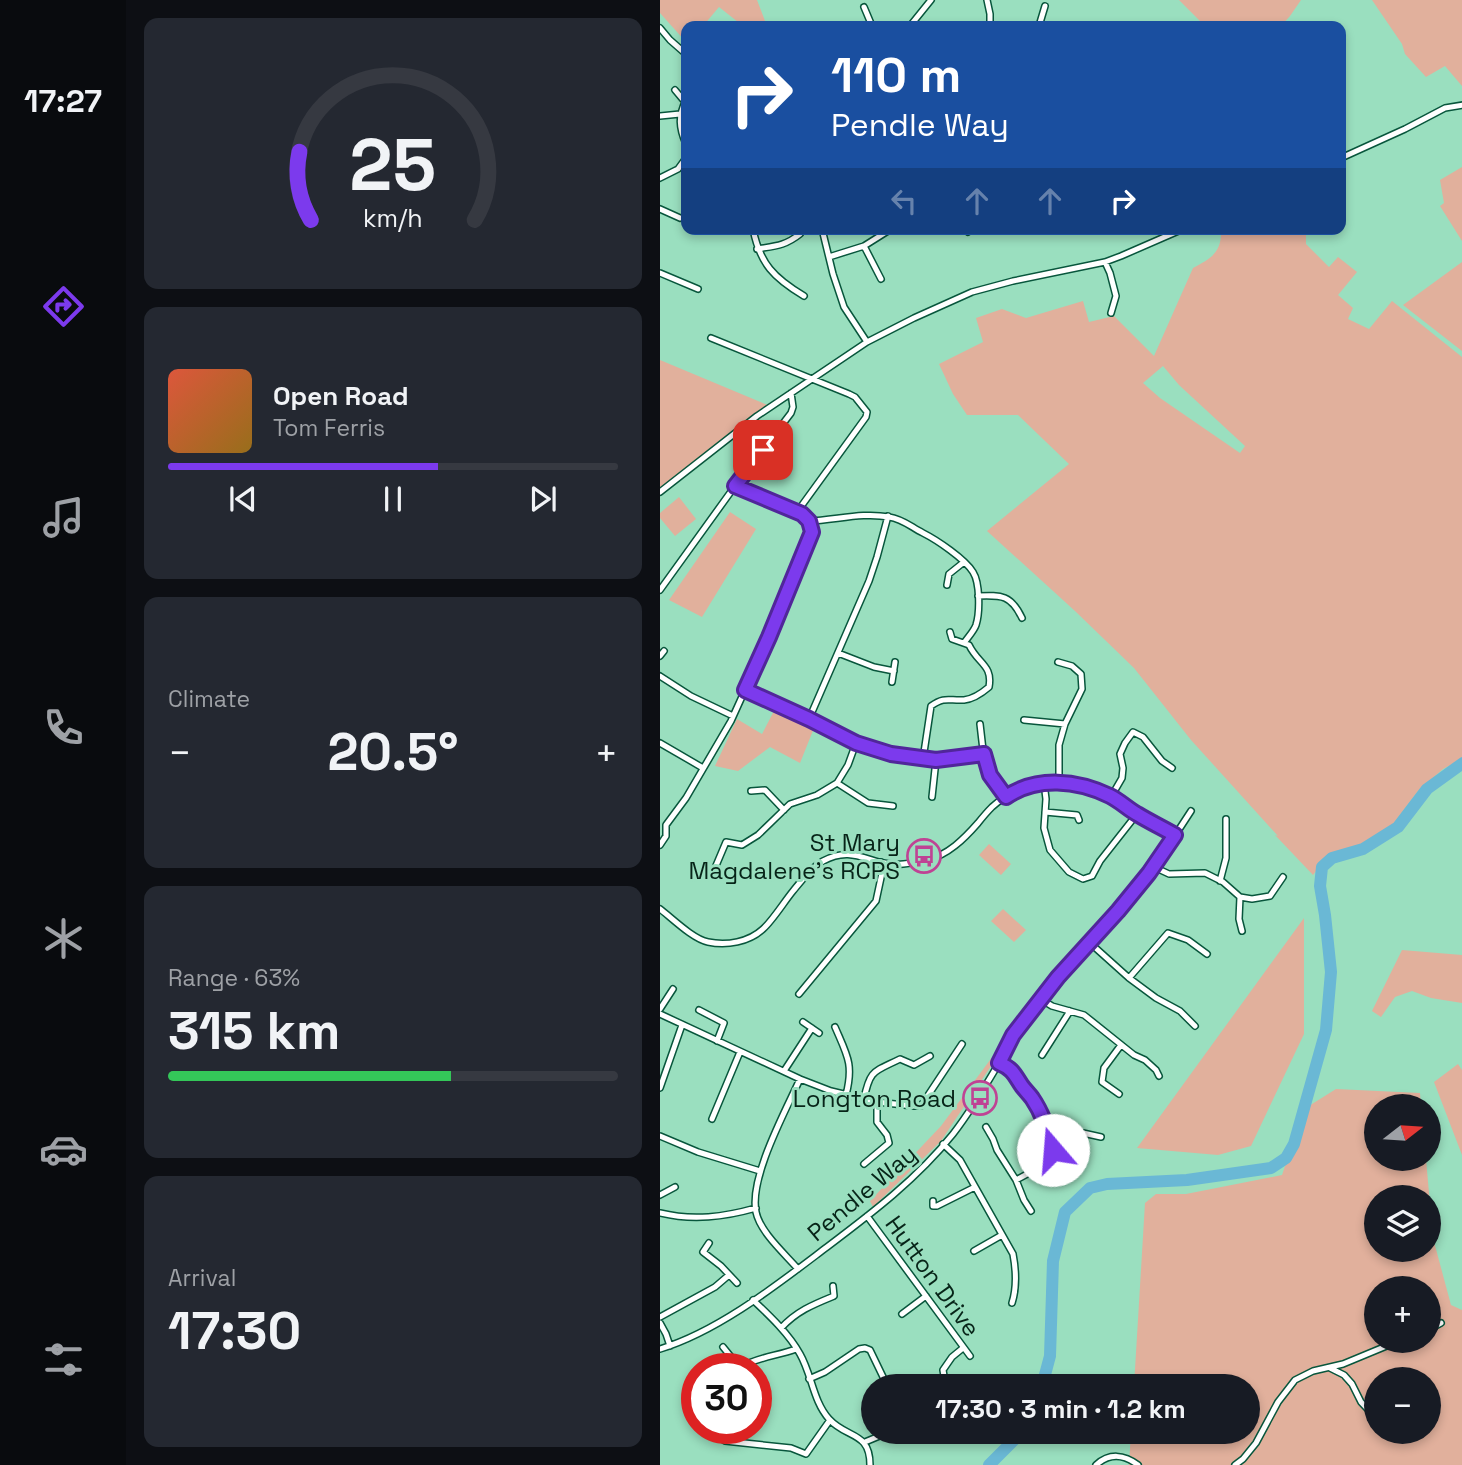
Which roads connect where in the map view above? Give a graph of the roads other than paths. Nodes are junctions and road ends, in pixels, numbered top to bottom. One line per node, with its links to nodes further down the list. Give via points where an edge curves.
1 (931, 0): 6 (street)
2 (987, 0): 7 (street)
3 (864, 7): 5 (street)
4 (1043, 8): 8 (street)
5 (870, 21)
6 (919, 21)
7 (990, 21)
8 (1040, 21)
9 (660, 28): 10 (street)
10 (681, 50)
11 (675, 90): 12 (street)
12 (681, 97)
13 (1462, 105): 17 (street, via 1445,108)
14 (680, 114): 15 (street); 16 (street)
15 (660, 116)
16 (681, 127)
17 (1346, 156)
18 (681, 165): 19 (street)
19 (660, 178)
20 (660, 209): 21 (street)
21 (680, 218)
22 (754, 235): 28 (street)
23 (799, 235): 28 (street, via 789,243)
24 (824, 235): 29 (street)
25 (881, 235): 27 (street)
26 (1169, 235): 30 (street)
27 (864, 246): 29 (street); 32 (street)
28 (757, 248): 34 (street, via 784,284)
29 (829, 257): 37 (street, via 844,307)
30 (1105, 262): 35 (street, via 1116,296); 37 (street, via 972,292)
31 (660, 273): 33 (street)
32 (881, 279)
33 (698, 289)
34 (804, 296)
35 (1111, 313)
36 (711, 338): 38 (street)
37 (867, 342): 38 (street)
38 (813, 379): 39 (street); 42 (street, via 853,396 866,410 866,417)
39 (791, 393): 40 (street, via 791,413); 41 (street)
40 (735, 486): 42 (street); 47 (street)
41 (660, 492)
42 (797, 512): 44 (street)
43 (888, 516): 44 (street); 45 (street, via 902,519); 52 (street, via 873,569)
44 (809, 521): 58 (street, via 812,532 806,549)
45 (964, 562): 46 (street, via 949,573); 48 (street, via 975,574)
46 (947, 585)
47 (660, 590)
48 (978, 596): 49 (street, via 1004,597 1015,603); 51 (street, via 975,628)
49 (1022, 618)
50 (950, 632): 51 (street, via 952,639)
51 (964, 643): 67 (street, via 988,668 989,688 966,700 940,700 931,706)
52 (838, 653): 55 (street); 60 (street)
53 (895, 662): 55 (street)
54 (1058, 662): 63 (street, via 1081,674 1082,688)
55 (894, 671): 57 (street)
56 (660, 676): 59 (street)
57 (892, 682)
58 (745, 690): 59 (street); 60 (street)
59 (733, 716): 69 (street)
60 (809, 719): 65 (street)
61 (1024, 720): 63 (street)
62 (980, 724): 66 (street)
63 (1065, 724): 73 (street, via 1059,745)
64 (660, 743): 69 (street)
65 (856, 743): 67 (street); 71 (street)
66 (984, 754): 68 (street); 76 (street, via 990,775)
67 (923, 759): 68 (street)
68 (936, 760): 75 (street)
69 (704, 768): 86 (street)
70 (1172, 768): 77 (street, via 1133,732 1120,754 1122,778)
71 (837, 783): 78 (street, via 868,803); 79 (street)
72 (1044, 783): 73 (street); 76 (street); 81 (street)
73 (1060, 783): 77 (street)
74 (751, 791): 79 (street, via 765,790)
75 (932, 797)
76 (1006, 797): 89 (street, via 950,851 914,863)
77 (1111, 797): 82 (street)
78 (893, 806)
79 (784, 810): 91 (street, via 742,845 726,842)
80 (1191, 811): 87 (street, Pendle Way)
81 (1045, 812): 82 (street, via 1050,850 1069,872 1083,879 1092,876); 85 (street, via 1077,815)
82 (1137, 814): 87 (street)
83 (660, 818): 86 (street)
84 (1226, 819): 93 (street, via 1226,858)
85 (1079, 820)
86 (666, 825): 88 (street)
87 (1175, 835): 90 (street, Pendle Way)
88 (660, 845)
89 (881, 862): 95 (street, via 849,854 823,861 764,929 731,943 707,942); 101 (street, via 876,901)
90 (1154, 867): 93 (street, via 1169,874 1205,873); 97 (street, Pendle Way)
91 (715, 868)
92 (1283, 877): 94 (street, via 1270,896)
93 (1220, 881): 94 (street)
94 (1240, 897): 96 (street)
95 (660, 909)
96 (1242, 931)
97 (1090, 943): 99 (street); 102 (street, Pendle Way)
98 (1207, 954): 99 (street, via 1168,933)
99 (1128, 977): 108 (street)
100 (673, 989): 105 (street)
101 (799, 993)
102 (1042, 1000): 104 (street); 118 (street, Pendle Way, via 1013,1035)
103 (699, 1010): 112 (street, via 724,1023)
104 (1070, 1011): 114 (street, via 1084,1015); 116 (street)
105 (660, 1012): 107 (street)
106 (803, 1022): 110 (street)
107 (682, 1025): 112 (street); 122 (street)
108 (1195, 1026)
109 (835, 1027): 124 (street, via 850,1065)
110 (812, 1028): 111 (street); 119 (street)
111 (819, 1033)
112 (717, 1041): 115 (street)
113 (962, 1044): 126 (street, via 921,1106)
114 (1121, 1045): 120 (street, via 1145,1060); 123 (street, via 1104,1068 1102,1082)
115 (740, 1052): 119 (street); 127 (street)
116 (1042, 1055)
117 (930, 1056): 125 (street, via 914,1065 900,1059 879,1070 869,1079)
118 (999, 1063): 131 (street, via 1015,1074 1031,1096); 132 (street, Pendle Way)
119 (784, 1071): 121 (street)
120 (1159, 1076)
121 (800, 1079): 124 (street); 134 (street)
122 (660, 1088)
123 (1119, 1094)
124 (846, 1095): 125 (street)
125 (864, 1099): 126 (street)
126 (877, 1102): 133 (street, via 877,1122 889,1143)
127 (712, 1119)
128 (986, 1127): 135 (street)
129 (660, 1136): 134 (street)
130 (1101, 1138): 131 (street, via 1083,1133)
131 (1051, 1140): 135 (street, via 1050,1159)
132 (943, 1144): 137 (street, via 960,1160); 143 (street, Pendle Way, via 912,1179)
133 (864, 1164)
134 (760, 1171): 140 (street)
135 (1016, 1180): 141 (street)
136 (675, 1187): 138 (street)
137 (975, 1187): 139 (street, via 937,1206); 144 (street)
138 (660, 1195)
139 (934, 1201)
140 (756, 1208): 142 (street, via 711,1218); 149 (street, via 764,1230)
141 (1031, 1211)
142 (660, 1213)
143 (867, 1216): 149 (street, Pendle Way); 153 (street, Hutton Drive)
144 (1002, 1234): 147 (street); 155 (street, via 1016,1268)
145 (709, 1243): 148 (street)
146 (697, 1248): 148 (street)
147 (974, 1251)
148 (703, 1252): 150 (street)
149 (798, 1269): 154 (street, Pendle Way)
150 (729, 1275): 151 (street); 157 (street)
151 (736, 1283)
152 (833, 1286): 159 (street, via 833,1296 792,1316)
153 (926, 1296): 156 (street); 162 (street, Hutton Drive)
154 (753, 1300): 159 (street); 160 (street, Pendle Way)
155 (1012, 1303)
156 (902, 1314)
157 (660, 1317)
158 (660, 1323): 160 (street)
159 (781, 1328): 164 (street)
160 (670, 1346): 163 (street, Pendle Way)
161 (723, 1346): 165 (street)
162 (963, 1348): 168 (street, Hutton Drive); 171 (street)
163 (660, 1349)
164 (796, 1349): 167 (street); 172 (street)
165 (728, 1353)
166 (1370, 1353): 169 (street)
167 (772, 1356)
168 (970, 1356)
169 (1330, 1368): 173 (street, via 1344,1375); 181 (street, via 1295,1380 1256,1443)
170 (882, 1374): 172 (street, via 865,1348)
171 (944, 1374)
172 (809, 1379): 174 (street)
173 (1364, 1405)
174 (830, 1420): 175 (street); 176 (street, via 806,1454)
175 (861, 1440)
176 (753, 1444)
177 (866, 1444): 178 (street)
178 (870, 1465)
179 (1096, 1465): 180 (street, via 1114,1455)
180 (1138, 1465)
181 (1235, 1465)

